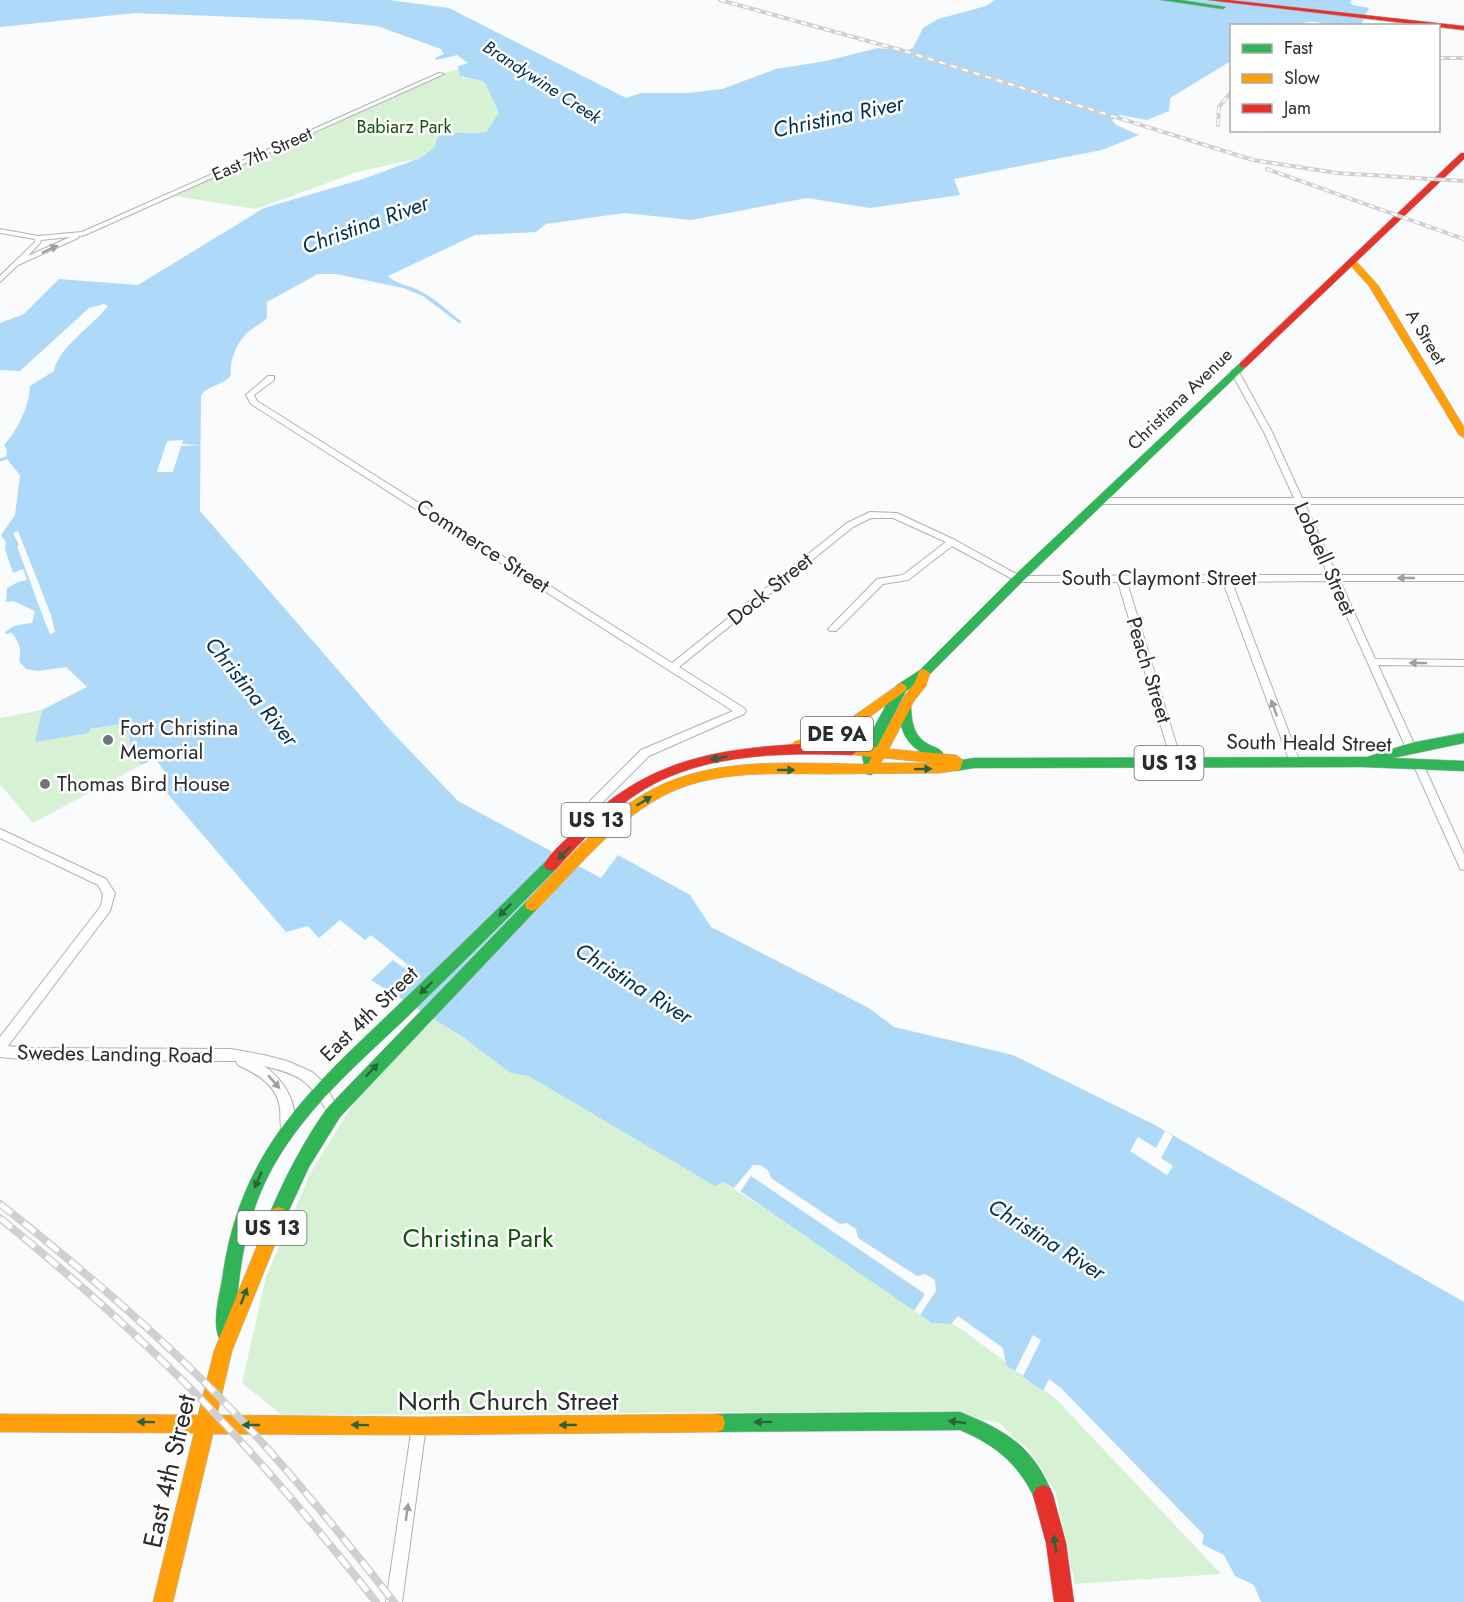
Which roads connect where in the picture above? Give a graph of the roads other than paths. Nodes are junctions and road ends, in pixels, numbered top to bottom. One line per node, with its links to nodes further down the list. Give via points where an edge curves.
1 (1164, 0): 3 (main road)
2 (1211, 0): 4 (main road)
3 (1378, 24)
4 (1428, 24)
5 (1440, 25): 6 (main road)
6 (1464, 28)
7 (1440, 30): 8 (main road)
8 (1464, 33)
9 (441, 74): 12 (street, East 7th Street)
10 (1464, 155): 14 (main road, Christiana Avenue / DE 9A)
11 (0, 231): 13 (street)
12 (83, 234): 13 (street, East 7th Street); 15 (street, East 7th Street, one-way to 12)
13 (38, 238): 15 (street, East 7th Street)
14 (1352, 262): 17 (main road, Christiana Avenue / DE 9A); 19 (main road, A Street, via 1373,285)
15 (16, 264): 16 (street, East 7th Street)
16 (0, 280)
17 (1235, 372): 20 (main road, Christiana Avenue / DE 9A); 22 (street, Lobdell Street, via 1261,417)
18 (271, 378): 33 (street, Commerce Street, via 250,395 254,402)
19 (1464, 435)
20 (1100, 501): 22 (street); 29 (main road, Christiana Avenue / DE 9A)
21 (1464, 501): 22 (street)
22 (1299, 502): 27 (street, Lobdell Street)
23 (870, 515): 24 (street, South Claymont Street, via 894,515); 33 (street, Dock Street, via 850,525)
24 (951, 542): 29 (street, South Claymont Street); 30 (street, via 905,578 880,581)
25 (1226, 577): 26 (street, South Claymont Street); 27 (street, South Claymont Street); 41 (street, one-way to 25)
26 (1121, 578): 29 (street, South Claymont Street); 44 (street, Peach Street)
27 (1334, 578): 28 (street, South Claymont Street, one-way to 27); 31 (street, Lobdell Street)
28 (1464, 578)
29 (1018, 579): 34 (main road, Christiana Avenue / DE 9A)
30 (833, 629)
31 (1373, 662): 32 (street, one-way to 31); 38 (street, Lobdell Street)
32 (1464, 663)
33 (673, 667): 49 (street, Commerce Street, via 741,711 645,753)
34 (924, 673): 35 (main road, Christiana Avenue / DE 9A); 36 (main road, Christiana Avenue / DE 9A)
35 (901, 688): 39 (main road, Christiana Avenue); 40 (main road, DE 9A, via 833,736)
36 (905, 707): 39 (main road, Christiana Avenue / DE 9A); 43 (main road, via 903,727 919,745)
37 (1464, 738): 38 (main road, US 13)
38 (1411, 748): 42 (main road, US 13)
39 (875, 751): 40 (main road, South Heald Street / US 13); 43 (main road, South Heald Street / US 13); 47 (main road, Christiana Avenue / DE 9A)
40 (760, 752): 48 (main road, South Heald Street / US 13, one-way to 48, via 711,759)
41 (1295, 762): 42 (main road, South Heald Street / US 13); 44 (main road, South Heald Street / US 13)
42 (1363, 762): 45 (main road, South Heald Street / US 13)
43 (974, 763): 44 (main road, South Heald Street / US 13); 47 (main road, South Heald Street / US 13, one-way to 43)
44 (1177, 763)
45 (1419, 766): 46 (main road, South Heald Street / US 13); 51 (street)
46 (1464, 766)
47 (871, 770): 52 (main road, South Heald Street / US 13, one-way to 47, via 608,829 667,788 737,770)
48 (657, 777): 55 (main road, East 4th Street / US 13, one-way to 55, via 600,815)
49 (594, 804)
50 (0, 833): 53 (street, Swedes Landing Road, via 102,882 109,893 106,908)
51 (1464, 866)
52 (411, 1029): 56 (main road, East 4th Street / US 13, one-way to 52)
53 (0, 1049): 54 (street, Swedes Landing Road, via 30,1054)
54 (231, 1055): 55 (street, Swedes Landing Road, via 293,1070); 57 (street, Swedes Landing Road, one-way to 57, via 266,1073 279,1087 286,1107)
55 (322, 1090): 56 (street, Swedes Landing Road); 57 (main road, East 4th Street / US 13)
56 (334, 1112): 58 (main road, East 4th Street / US 13, one-way to 56, via 294,1177)
57 (287, 1130): 58 (main road, East 4th Street / US 13, one-way to 58, via 248,1202 229,1279)
58 (223, 1350): 60 (main road, East 4th Street / US 13)
59 (0, 1423): 60 (main road, North Church Street, one-way to 59)
60 (205, 1424): 61 (main road, North Church Street, one-way to 60); 62 (main road, East 4th Street / US 13)
61 (419, 1426): 63 (street, one-way to 61); 64 (main road, North Church Street, one-way to 61, via 1048,1504 1036,1475 1010,1445 993,1433 960,1421)
62 (163, 1602)
63 (394, 1602)
64 (1064, 1602)

